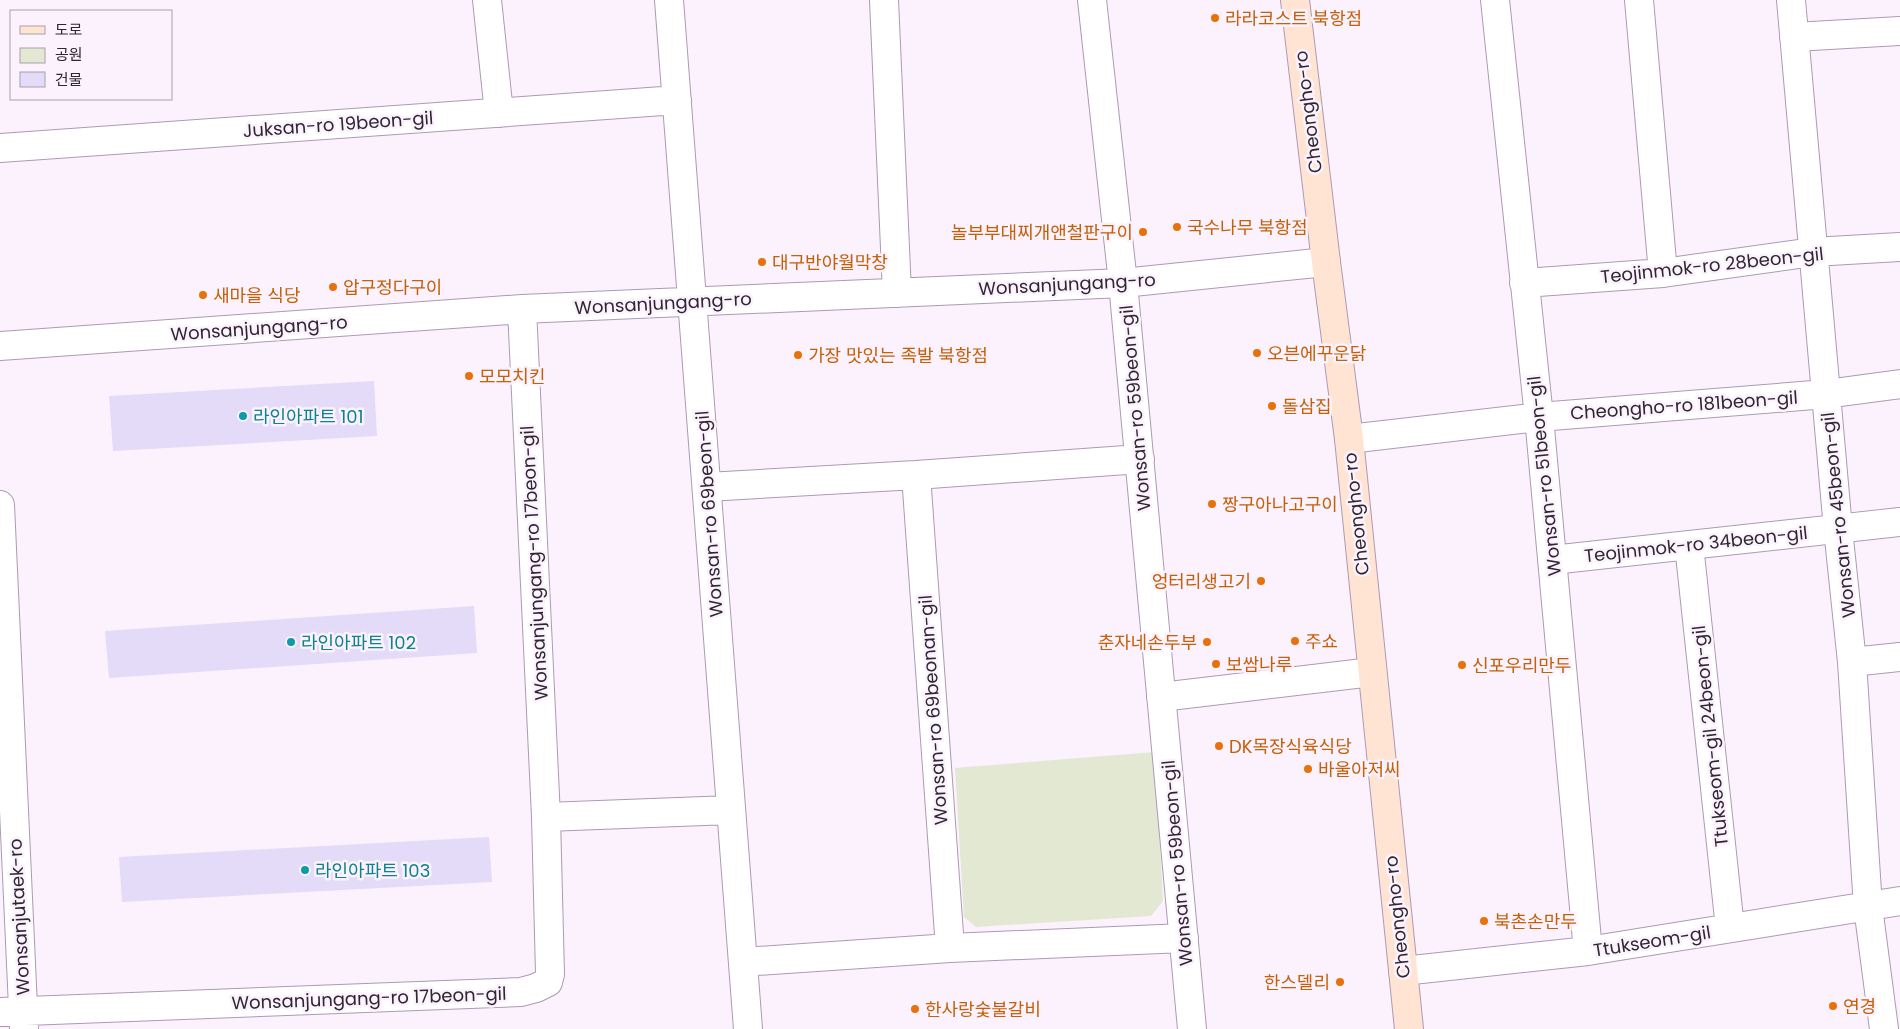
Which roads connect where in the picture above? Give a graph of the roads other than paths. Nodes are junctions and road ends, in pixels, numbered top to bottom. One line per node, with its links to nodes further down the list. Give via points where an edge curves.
1 (487, 0): 12 (street)
2 (669, 0): 11 (street, Wonsan-ro 69beon-gil)
3 (884, 0): 20 (street)
4 (1092, 0): 18 (street, Wonsan-ro 59beon-gil)
5 (1295, 0): 16 (street, Cheongho-ro)
6 (1495, 0): 19 (street, Wonsan-ro 51beon-gil)
7 (1639, 0): 17 (street)
8 (1791, 0): 10 (street, Wonsan-ro 45beon-gil)
9 (1900, 31): 10 (street)
10 (1794, 36): 15 (street, Wonsan-ro 45beon-gil)
11 (677, 100): 12 (street, Juksan-ro 19beon-gil); 21 (street, Wonsan-ro 69beon-gil)
12 (499, 113): 13 (street, Juksan-ro 19beon-gil)
13 (0, 148)
14 (1900, 247): 15 (street, Teojinmok-ro 28beon-gil)
15 (1813, 252): 17 (street, Teojinmok-ro 28beon-gil); 25 (street, Wonsan-ro 45beon-gil)
16 (1326, 262): 18 (street, Wonsanjungang-ro); 27 (street, Cheongho-ro)
17 (1663, 273): 19 (street, Teojinmok-ro 28beon-gil)
18 (1123, 283): 20 (street, Wonsanjungang-ro); 28 (street, Wonsan-ro 59beon-gil)
19 (1524, 283): 26 (street, Wonsan-ro 51beon-gil)
20 (897, 293): 21 (street, Wonsanjungang-ro)
21 (693, 301): 22 (street, Wonsanjungang-ro); 30 (street, Wonsan-ro 69beon-gil)
22 (522, 309): 23 (street, Wonsanjungang-ro); 41 (street, Wonsanjungang-ro 17beon-gil)
23 (0, 346)
24 (1900, 384): 25 (street, Cheongho-ro 181beon-gil)
25 (1826, 394): 26 (street, Cheongho-ro 181beon-gil); 33 (street, Wonsan-ro 45beon-gil)
26 (1538, 417): 27 (street, Cheongho-ro 181beon-gil); 35 (street, Wonsan-ro 51beon-gil)
27 (1349, 439): 38 (street, Cheongho-ro)
28 (1140, 459): 29 (street); 39 (street, Wonsan-ro 59beon-gil)
29 (916, 475): 30 (street); 47 (street, Wonsan-ro 69beonan-gil)
30 (707, 487): 40 (street, Wonsan-ro 69beon-gil)
31 (0, 505): 42 (street, Wonsanjutaek-ro)
32 (1900, 522): 33 (street, Teojinmok-ro 34beon-gil)
33 (1838, 529): 34 (street, Teojinmok-ro 34beon-gil); 37 (street, Wonsan-ro 45beon-gil)
34 (1689, 545): 35 (street, Teojinmok-ro 34beon-gil); 45 (street, Ttukseom-gil 24beon-gil)
35 (1552, 560): 48 (street, Wonsan-ro 51beon-gil)
36 (1900, 657): 37 (street)
37 (1852, 662): 44 (street, Wonsan-ro 45beon-gil)
38 (1372, 672): 39 (street); 50 (street, Cheongho-ro)
39 (1161, 697): 46 (street, Wonsan-ro 59beon-gil)
40 (731, 810): 41 (street); 49 (street, Wonsan-ro 69beon-gil)
41 (546, 817): 51 (street, Wonsanjungang-ro 17beon-gil, via 550,974 548,982 536,988 521,992)
42 (7, 827): 51 (street, Wonsanjutaek-ro)
43 (1900, 902): 44 (street, Ttukseom-gil)
44 (1868, 907): 45 (street, Ttukseom-gil); 55 (street, Wonsan-ro 45beon-gil)
45 (1730, 928): 48 (street, Ttukseom-gil)
46 (1184, 938): 47 (street); 53 (street, Wonsan-ro 59beon-gil)
47 (950, 948): 49 (street)
48 (1588, 952): 50 (street, Ttukseom-gil)
49 (743, 962): 52 (street, Wonsan-ro 69beon-gil)
50 (1403, 971): 54 (street, Cheongho-ro)
51 (16, 1017)
52 (748, 1029)
53 (1192, 1029)
54 (1409, 1029)
55 (1884, 1029)

